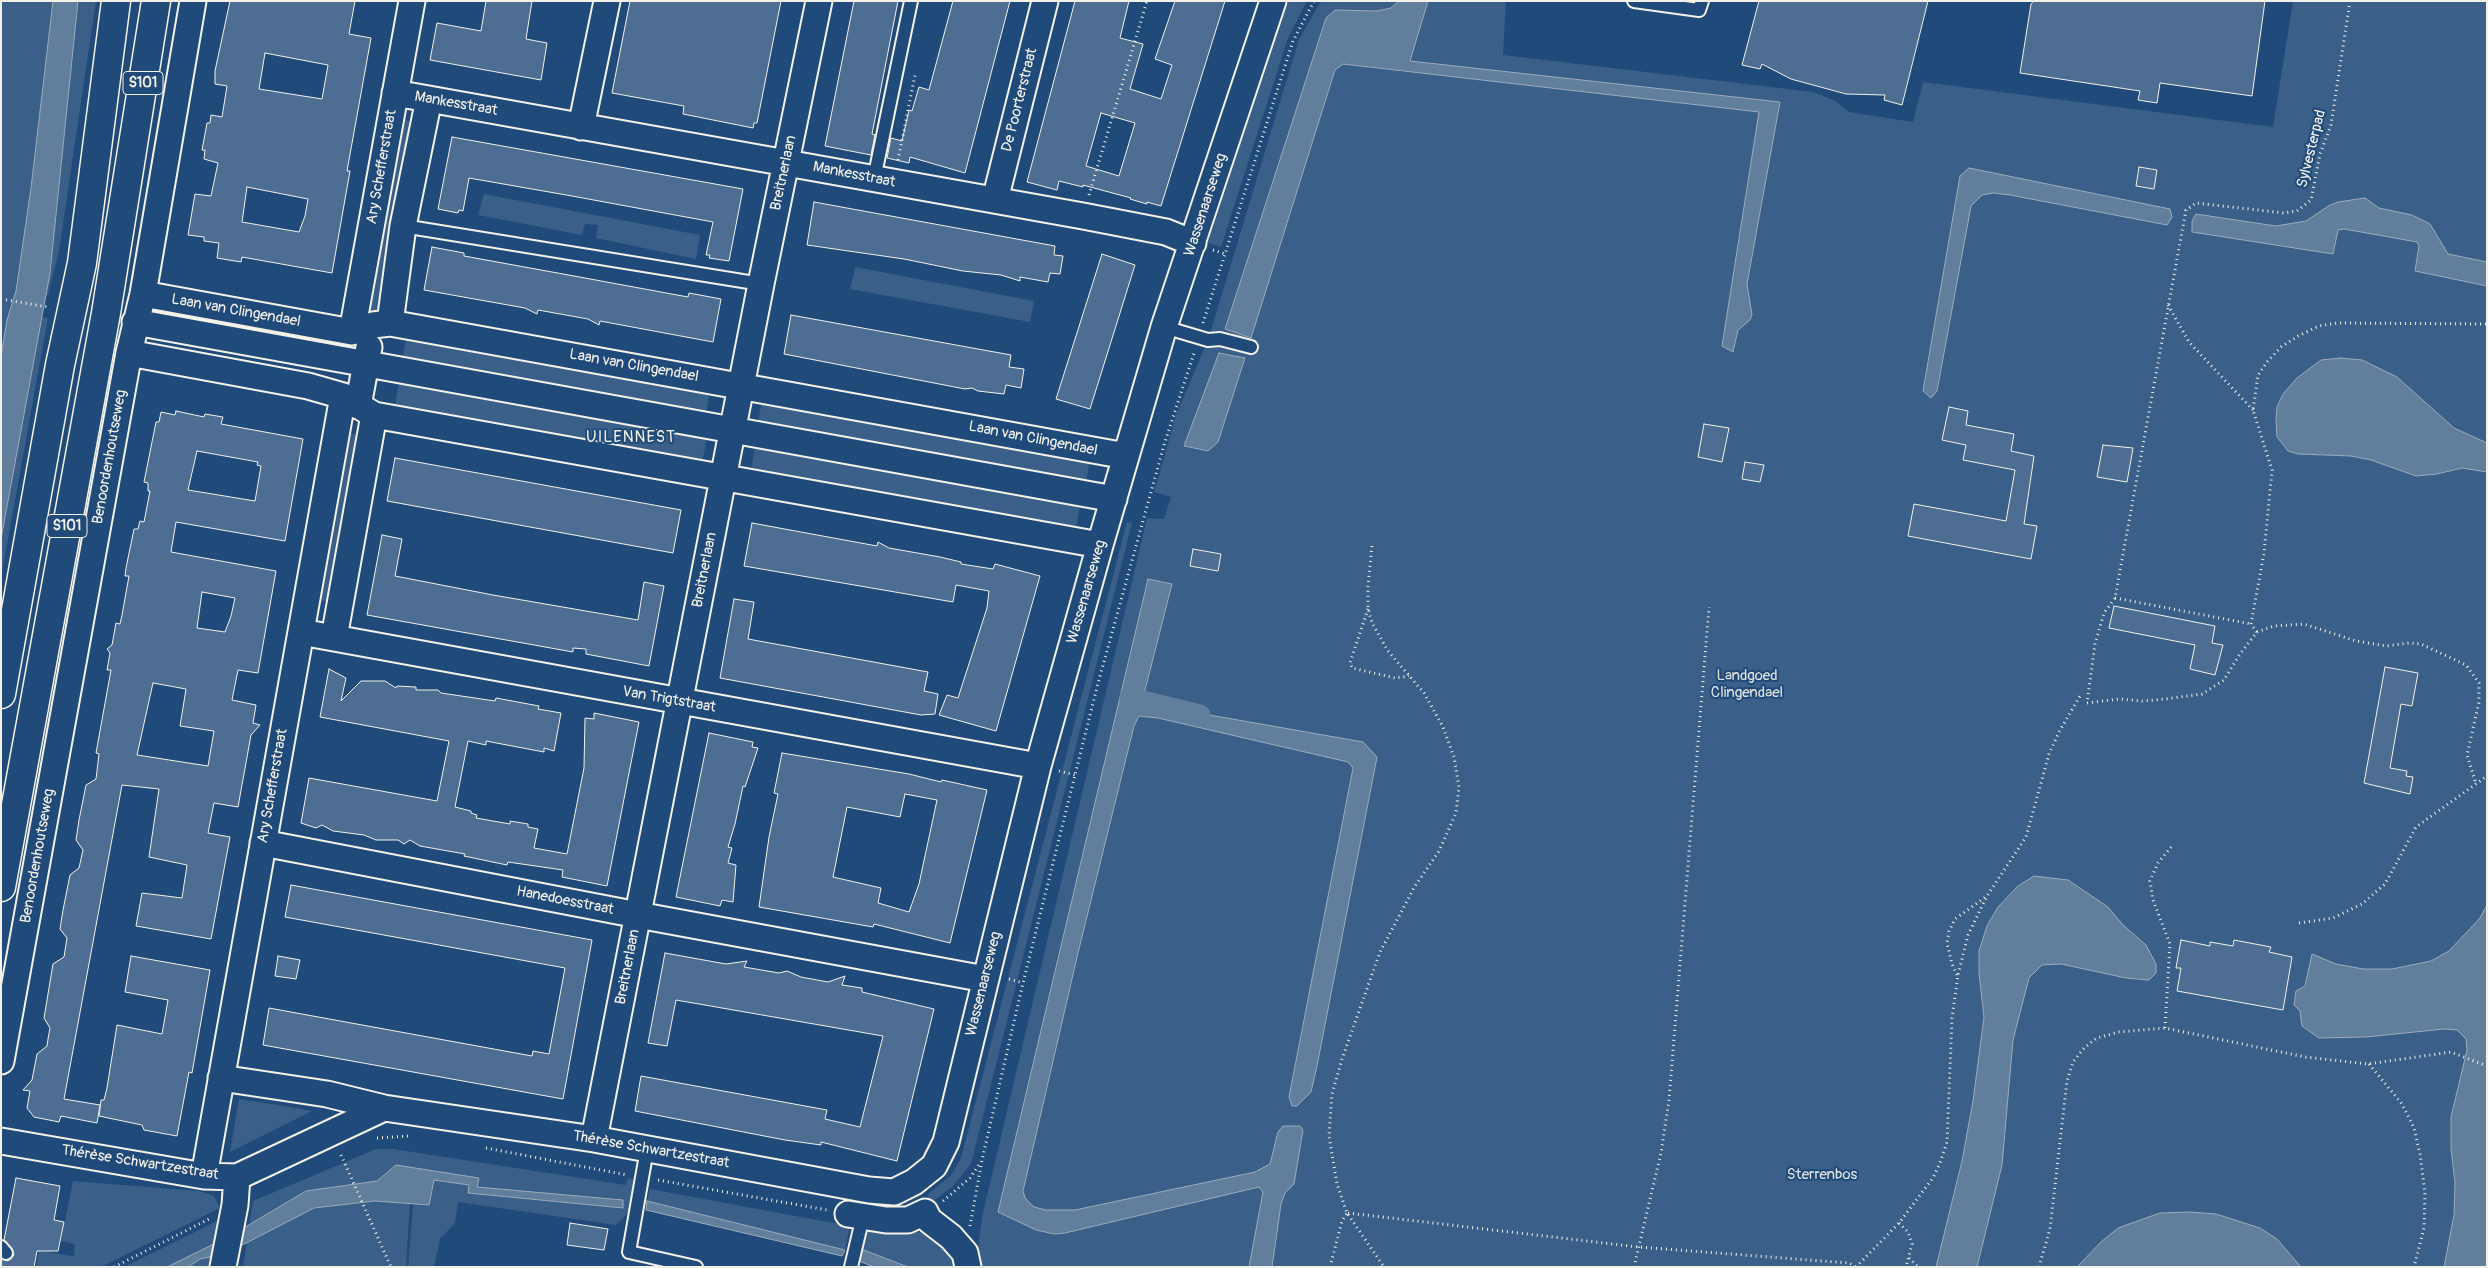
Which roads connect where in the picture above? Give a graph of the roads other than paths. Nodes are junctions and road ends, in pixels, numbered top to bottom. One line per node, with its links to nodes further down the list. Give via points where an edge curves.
1 (116, 1): 37 (main road, S101, via 82,264 60,365)
2 (156, 1): 41 (main road, Benoordenhoutseweg / S101, via 106,313)
3 (193, 1): 21 (street, Benoordenhoutseweg)
4 (412, 1): 12 (street, Ary Schefferstraat)
5 (607, 1): 14 (street)
6 (819, 1): 15 (street, Breitnerlaan)
7 (911, 1): 16 (lane)
8 (1045, 1): 17 (street, De Poorterstraat)
9 (1274, 1): 19 (street, Wassenaarseweg)
10 (1634, 1): 11 (lane, via 1699,10)
11 (1702, 1)
12 (395, 93): 13 (street, Mankesstraat); 23 (street, Ary Schefferstraat)
13 (429, 99): 14 (street, Mankesstraat); 18 (street, Ary Schefferstraat)
14 (582, 127): 15 (street, Mankesstraat)
15 (786, 162): 16 (street, Mankesstraat); 20 (street, Breitnerlaan)
16 (884, 181): 17 (street, Mankesstraat)
17 (995, 200): 19 (street, Mankesstraat, via 1166,232)
18 (404, 226): 20 (lane); 23 (street, Ary Schefferstraat)
19 (1193, 243): 24 (street, Wassenaarseweg)
20 (761, 284): 28 (street, Breitnerlaan)
21 (143, 294): 22 (street, Benoordenhoutseweg); 23 (street, Laan van Clingendael)
22 (135, 322): 26 (street, Benoordenhoutseweg); 27 (street, Laan van Clingendael)
23 (372, 327): 27 (street, Ary Schefferstraat); 28 (street, Laan van Clingendael)
24 (1164, 327): 25 (lane, via 1199,338 1220,339); 31 (street, Wassenaarseweg)
25 (1251, 347)
26 (129, 353): 29 (street, via 308,386); 44 (street, Benoordenhoutseweg)
27 (366, 364): 29 (street, Ary Schefferstraat); 30 (street, Laan van Clingendael)
28 (741, 385): 30 (street, Breitnerlaan); 31 (street, Laan van Clingendael)
29 (358, 406): 32 (street); 35 (street, Ary Schefferstraat); 36 (street, Ary Schefferstraat)
30 (732, 430): 32 (street, Breitnerlaan); 33 (street, Laan van Clingendael)
31 (1126, 456): 33 (street, Wassenaarseweg)
32 (723, 478): 34 (street); 38 (street, Breitnerlaan)
33 (1114, 499): 34 (street, Wassenaarseweg)
34 (1100, 545): 39 (street, Wassenaarseweg)
35 (301, 632): 36 (street, Van Trigtstraat); 40 (street, Ary Schefferstraat)
36 (334, 638): 38 (street, Van Trigtstraat)
37 (1, 694)
38 (679, 702): 39 (street, Van Trigtstraat); 42 (street, Breitnerlaan)
39 (1038, 766): 43 (street, Wassenaarseweg)
40 (263, 843): 42 (street, Hanedoesstraat); 45 (street, Ary Schefferstraat)
41 (1, 887)
42 (638, 916): 43 (street, Hanedoesstraat); 47 (street, Breitnerlaan)
43 (985, 979): 52 (street, Wassenaarseweg, via 946,1142 934,1166)
44 (1, 1061)
45 (221, 1078): 46 (street, Thérèse Schwartzestraat, via 328,1094); 50 (street, Ary Schefferstraat)
46 (384, 1108): 47 (street, Thérèse Schwartzestraat); 51 (street, Thérèse Schwartzestraat)
47 (594, 1139): 49 (street, Thérèse Schwartzestraat)
48 (1, 1141): 50 (street, Thérèse Schwartzestraat)
49 (647, 1149): 53 (street, Thérèse Schwartzestraat); 58 (lane, via 628,1252)
50 (204, 1176): 51 (street, Thérèse Schwartzestraat)
51 (237, 1177): 56 (street)
52 (914, 1182): 53 (street, Thérèse Schwartzestraat, via 894,1192); 54 (street)
53 (869, 1190): 55 (lane)
54 (925, 1212): 55 (street, via 908,1220); 57 (street, via 929,1220 951,1237)
55 (855, 1215): 59 (lane)
56 (226, 1252)
57 (966, 1260)
58 (696, 1267)
59 (851, 1267)

